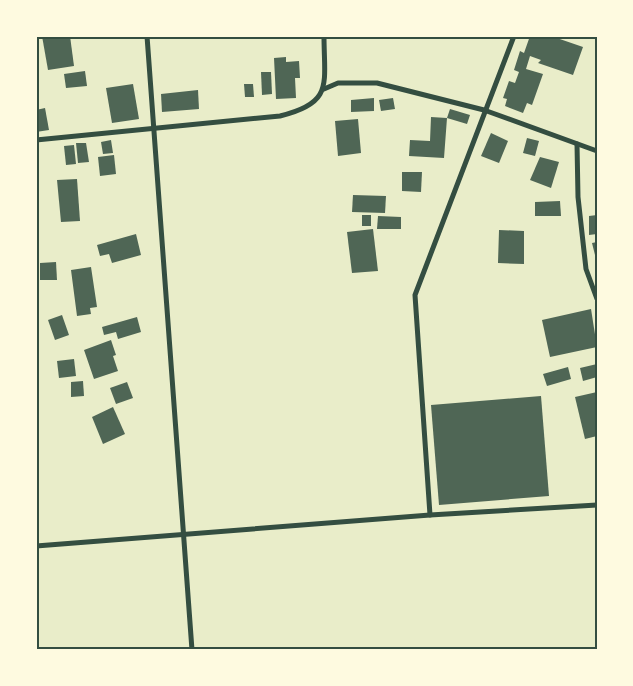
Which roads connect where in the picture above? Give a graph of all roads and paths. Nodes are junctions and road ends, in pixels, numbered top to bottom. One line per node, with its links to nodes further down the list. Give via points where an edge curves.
1 (147, 36): 6 (street)
2 (324, 36): 4 (street)
3 (514, 36): 5 (street)
4 (324, 89): 5 (street, via 338,83 377,83); 6 (street, via 316,103 299,112)
5 (484, 110): 8 (street); 12 (street, via 415,295)
6 (154, 130): 7 (street); 13 (street)
7 (36, 140)
8 (577, 144): 9 (street); 10 (street, via 578,197 586,269)
9 (597, 151)
10 (597, 299)
11 (597, 505): 12 (street)
12 (430, 515): 13 (street)
13 (185, 535): 14 (street); 15 (street)
14 (36, 546)
15 (192, 650)

